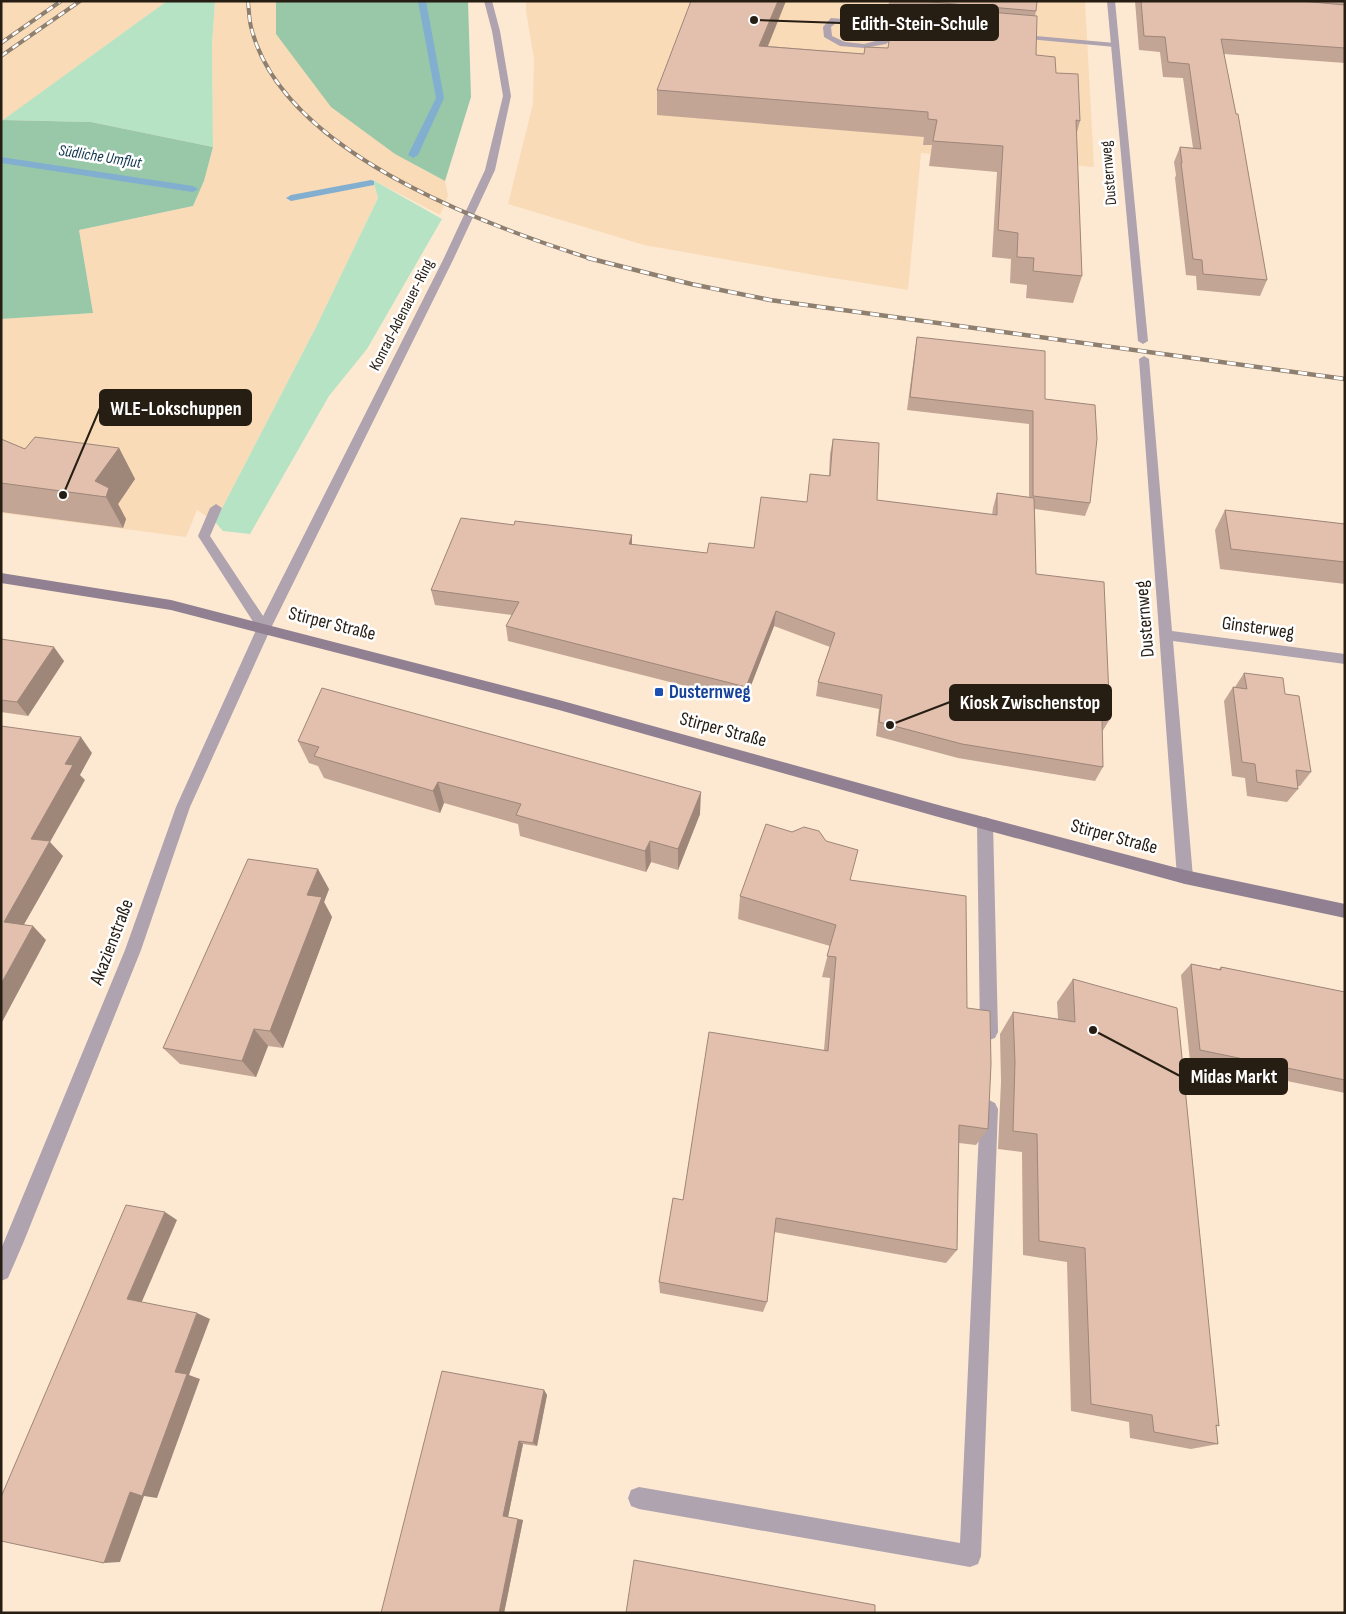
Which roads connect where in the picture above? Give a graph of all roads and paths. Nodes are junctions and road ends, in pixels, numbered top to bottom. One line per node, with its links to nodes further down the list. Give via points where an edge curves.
1 (488, 1): 10 (street, Konrad-Adenauer-Ring, via 507,96 490,170)
2 (1111, 1): 5 (street, Dusternweg)
3 (923, 28): 3 (street, via 834,20 827,27 828,37 843,44 864,46 883,42 894,33)
4 (1009, 35): 5 (street)
5 (1115, 44): 6 (street, Dusternweg)
6 (1143, 341)
7 (1144, 359): 11 (street, Dusternweg)
8 (216, 508): 10 (street, via 204,536)
9 (1, 578): 10 (main road, Stirper Straße, via 172,604)
10 (264, 628): 13 (main road, Stirper Straße, via 559,705); 18 (street, Akazienstraße, via 183,807 133,950)
11 (1165, 635): 12 (street, Ginsterweg); 14 (street, Dusternweg)
12 (1345, 659)
13 (985, 823): 14 (main road, Stirper Straße); 16 (street)
14 (1185, 876): 15 (main road, Stirper Straße)
15 (1345, 911)
16 (989, 1052)
17 (989, 1092): 20 (street, via 970,1556)
18 (8, 1240): 19 (street, Akazienstraße)
19 (1, 1271)
20 (639, 1498)

